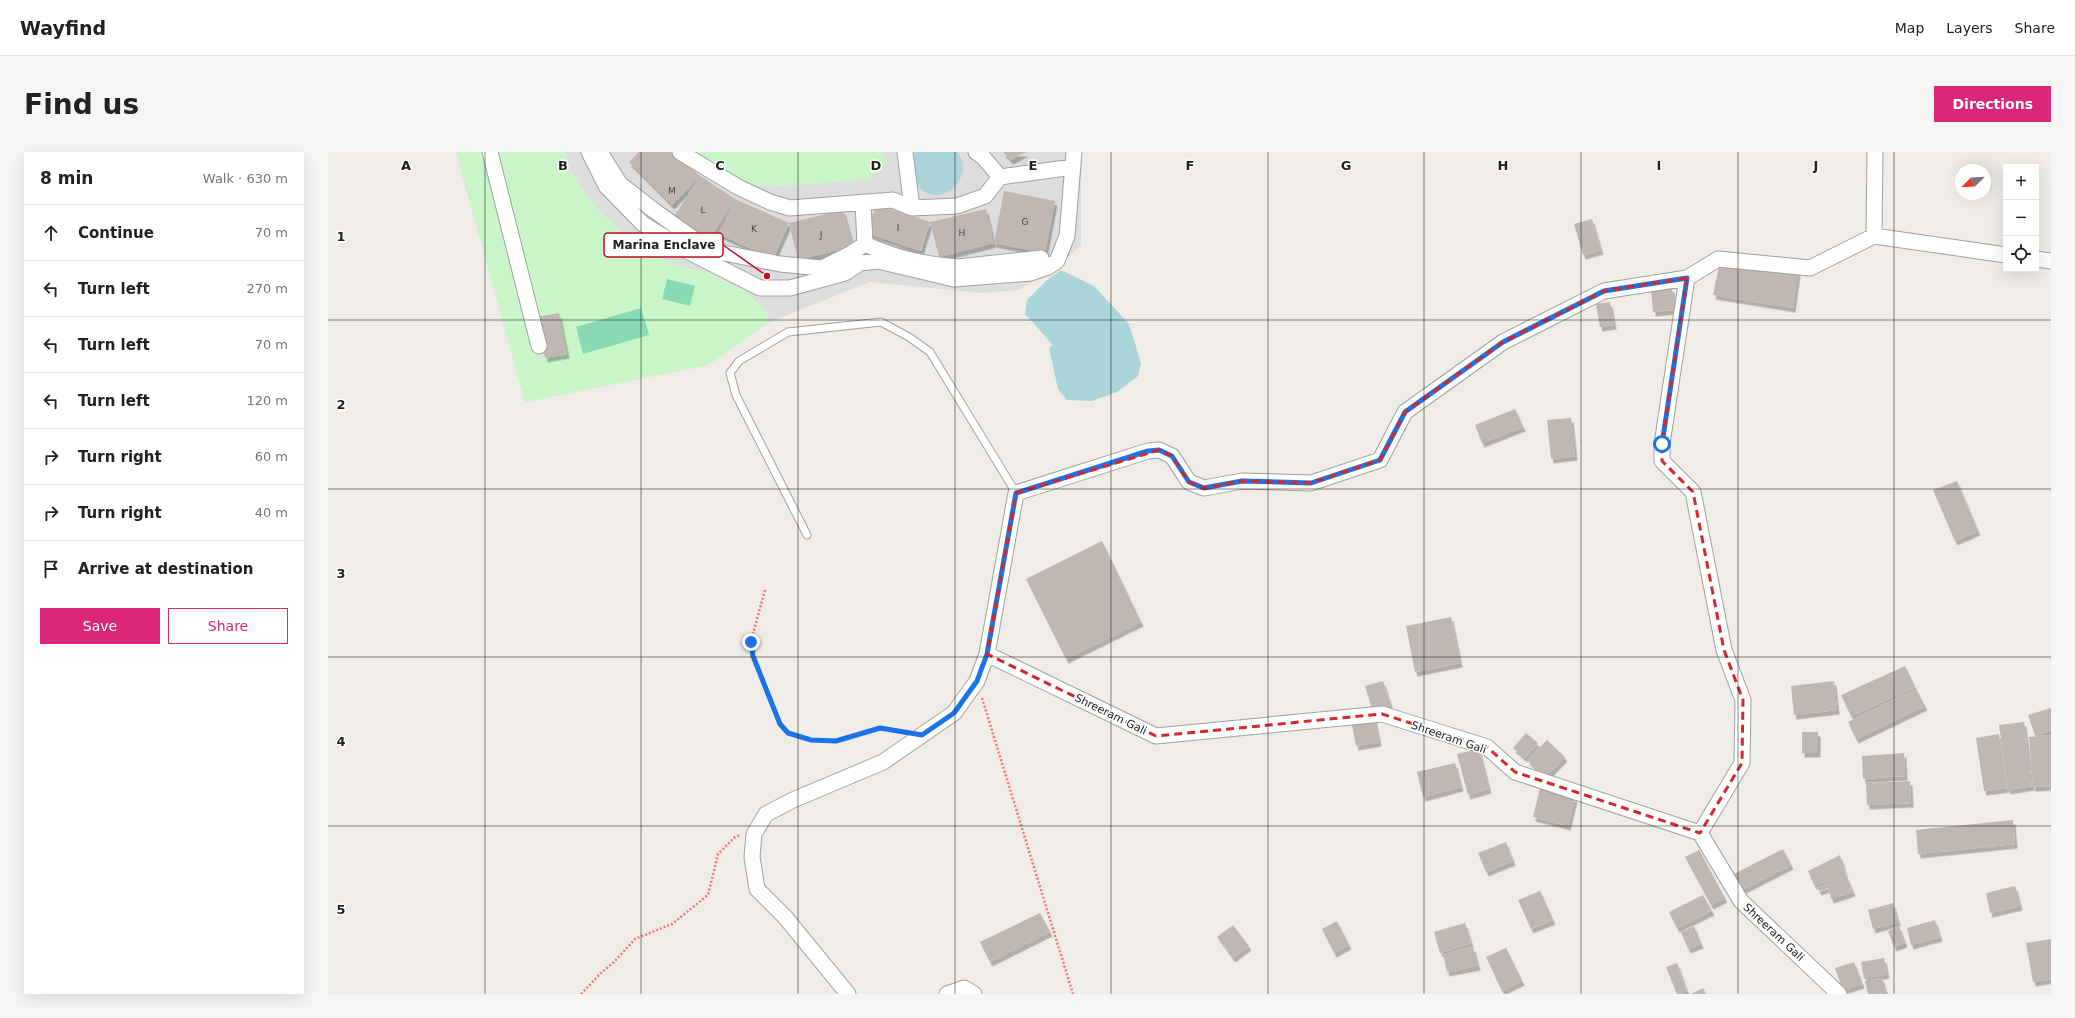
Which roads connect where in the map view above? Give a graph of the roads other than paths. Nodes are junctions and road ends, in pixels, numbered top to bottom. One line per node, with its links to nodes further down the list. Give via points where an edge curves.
1 (490, 152): 20 (street)
2 (589, 152): 9 (street, via 606,186 643,224 685,250 760,288 790,288 814,283 846,273 860,263 878,261 954,278 1031,273 1048,267 1057,261 1067,236)
3 (600, 152): 14 (street, via 620,184 694,239 724,252 780,264 822,268)
4 (680, 152): 11 (street, via 738,187 790,208)
5 (905, 152): 12 (street)
6 (976, 152): 10 (street)
7 (1074, 152): 9 (street)
8 (1875, 152): 13 (street)
9 (1072, 167): 10 (street)
10 (1000, 177): 12 (street, via 985,196 957,206)
11 (864, 202): 12 (street, via 893,200); 14 (street)
12 (912, 208)
13 (1874, 236): 15 (street); 19 (street, via 1810,268 1718,259)
14 (865, 244): 16 (street, via 896,256 958,267)
15 (2003, 255)
16 (1041, 258)
17 (2039, 259): 18 (street)
18 (2051, 261)
19 (1687, 278): 21 (street, via 1604,291 1503,342 1405,412 1380,460 1311,483 1242,481 1204,488 1189,482 1172,456 1159,450 1148,451); 24 (street, via 1662,444 1662,461 1693,492 1724,650 1743,700 1742,763)
20 (539, 346)
21 (1016, 493): 22 (lane, via 930,352 909,337 881,322 788,332 739,361 730,373 736,395); 23 (street)
22 (807, 535)
23 (987, 654): 24 (street, Shreeram Gali, via 1156,736 1382,714 1487,747 1515,772); 25 (street, via 977,681 954,713 883,762 766,814 754,834 752,857 757,889 785,917)
24 (1700, 834): 28 (street, Shreeram Gali, via 1741,901)
25 (848, 994)
26 (947, 994): 27 (street, via 964,988)
27 (974, 994)
28 (1839, 994)

